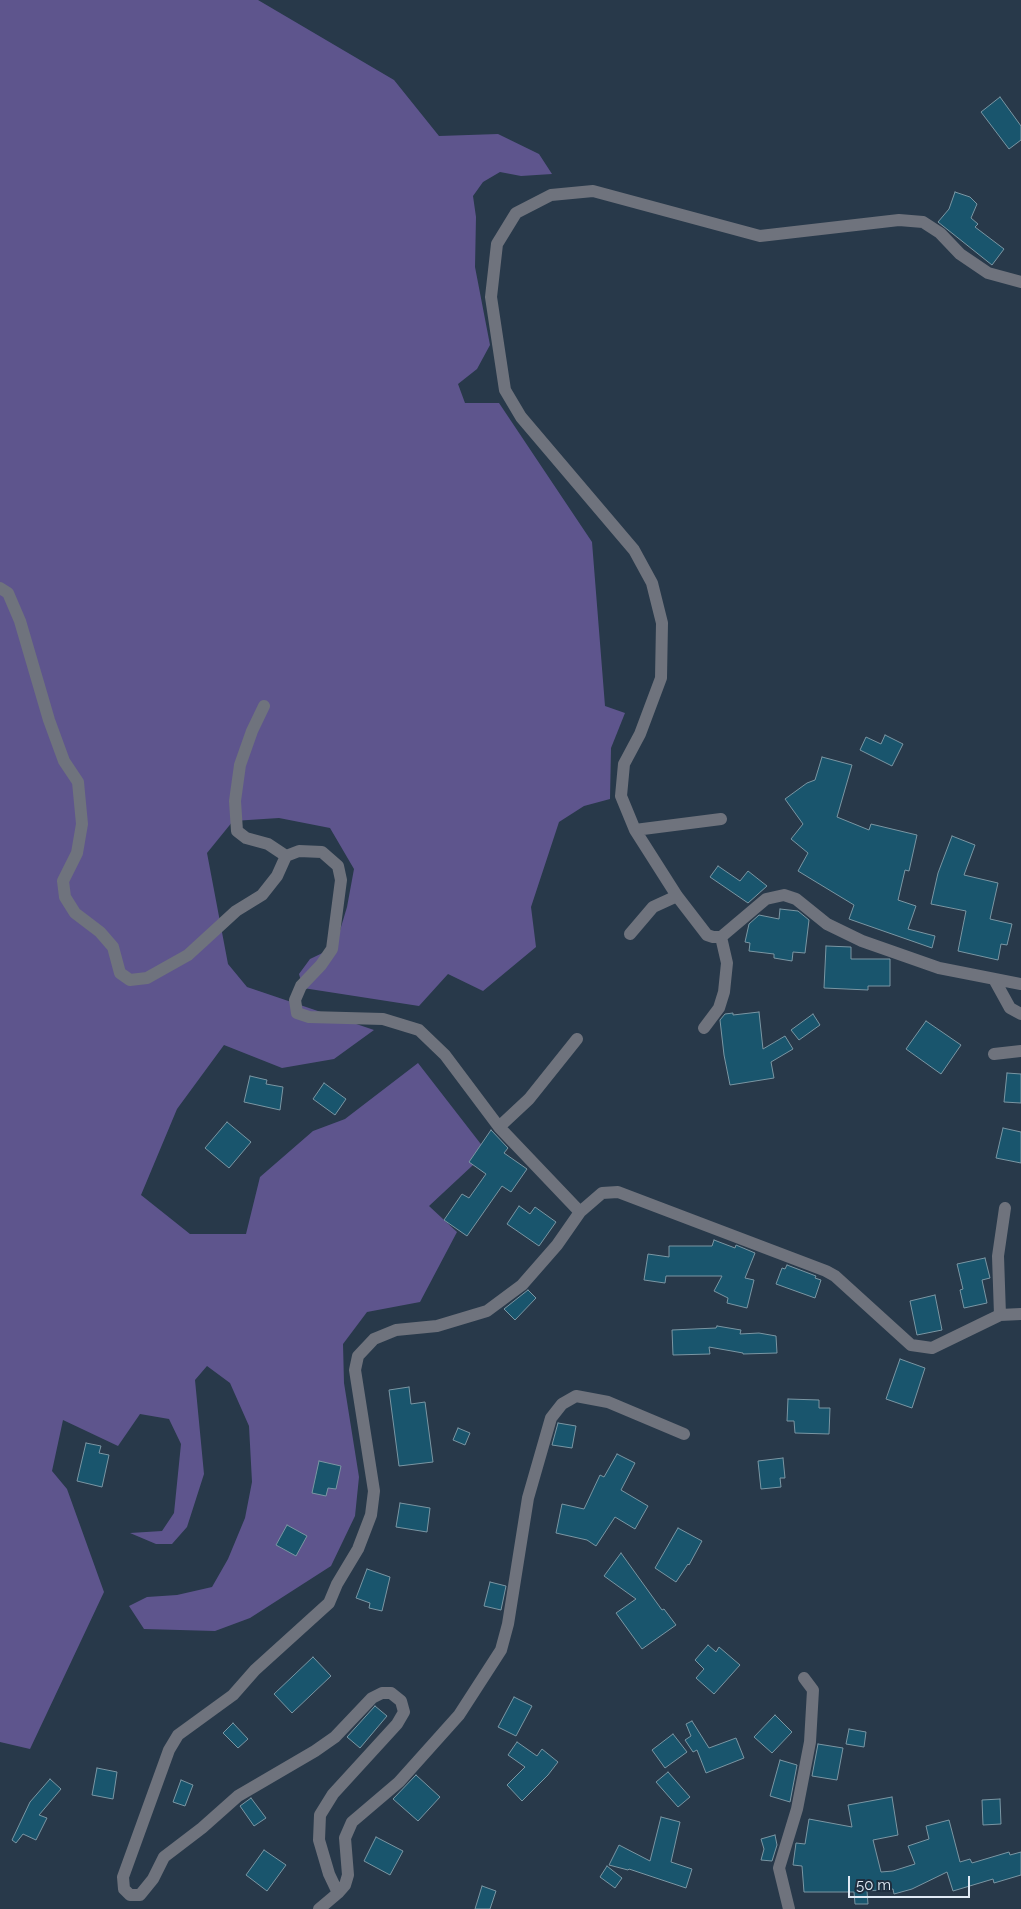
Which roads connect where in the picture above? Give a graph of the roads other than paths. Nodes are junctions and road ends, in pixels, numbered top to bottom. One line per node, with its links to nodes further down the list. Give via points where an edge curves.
1 (1021, 282): 5 (street, via 988,273 923,222 899,220 760,236 593,191 551,195 516,214 497,244 491,297 505,390 521,417 634,550 652,583 662,623 661,678 640,734 624,764 621,796)
2 (0, 588): 6 (street, via 8,593 20,621 49,720 64,761 78,782 82,824 77,853 63,882 65,897 75,913 100,932 113,947 120,973 130,980 147,978 188,955 236,911 262,895 277,876)
3 (264, 706): 6 (street, via 240,765 235,801 237,831 246,838 268,844)
4 (721, 819): 5 (street)
5 (635, 830): 7 (street)
6 (286, 856): 17 (street, via 299,851 322,852 338,866 341,880 332,949 301,986 296,1000 297,1013 309,1018 383,1019 419,1030 445,1054)
7 (677, 896): 8 (street, via 653,907); 9 (street, via 706,935)
8 (630, 934)
9 (720, 938): 10 (street, via 766,899 784,895 796,900 827,924 862,941 939,968); 13 (street, via 727,963 724,992 719,1008)
10 (994, 980): 11 (street); 12 (street, via 1010,1008)
11 (1021, 984)
12 (1021, 1014)
13 (704, 1028)
14 (577, 1039): 17 (street, via 530,1098)
15 (1021, 1051): 16 (street)
16 (994, 1054)
17 (499, 1127): 19 (street)
18 (1005, 1208): 21 (street, via 998,1256)
19 (580, 1212): 21 (street, via 602,1193 618,1192 826,1271 911,1345 932,1348); 24 (street, via 557,1245 522,1285 487,1310 437,1326 396,1330 374,1339 358,1356 355,1370 374,1491 371,1515 358,1549 329,1603 233,1695 178,1734 169,1750 123,1877 124,1889 130,1895 140,1895 164,1857 238,1796 335,1737 372,1698 391,1693 401,1701 404,1712 397,1724 333,1794 320,1815 319,1840)
20 (1021, 1314): 21 (street)
21 (1000, 1315)
22 (684, 1434): 24 (street, via 608,1402 576,1396 562,1404 552,1418 528,1498 501,1650 459,1714 399,1782 352,1822 345,1838 348,1875)
23 (804, 1678): 26 (street, via 813,1690 810,1742 797,1809 779,1868)
24 (338, 1893): 25 (street)
25 (319, 1909)
26 (789, 1909)

